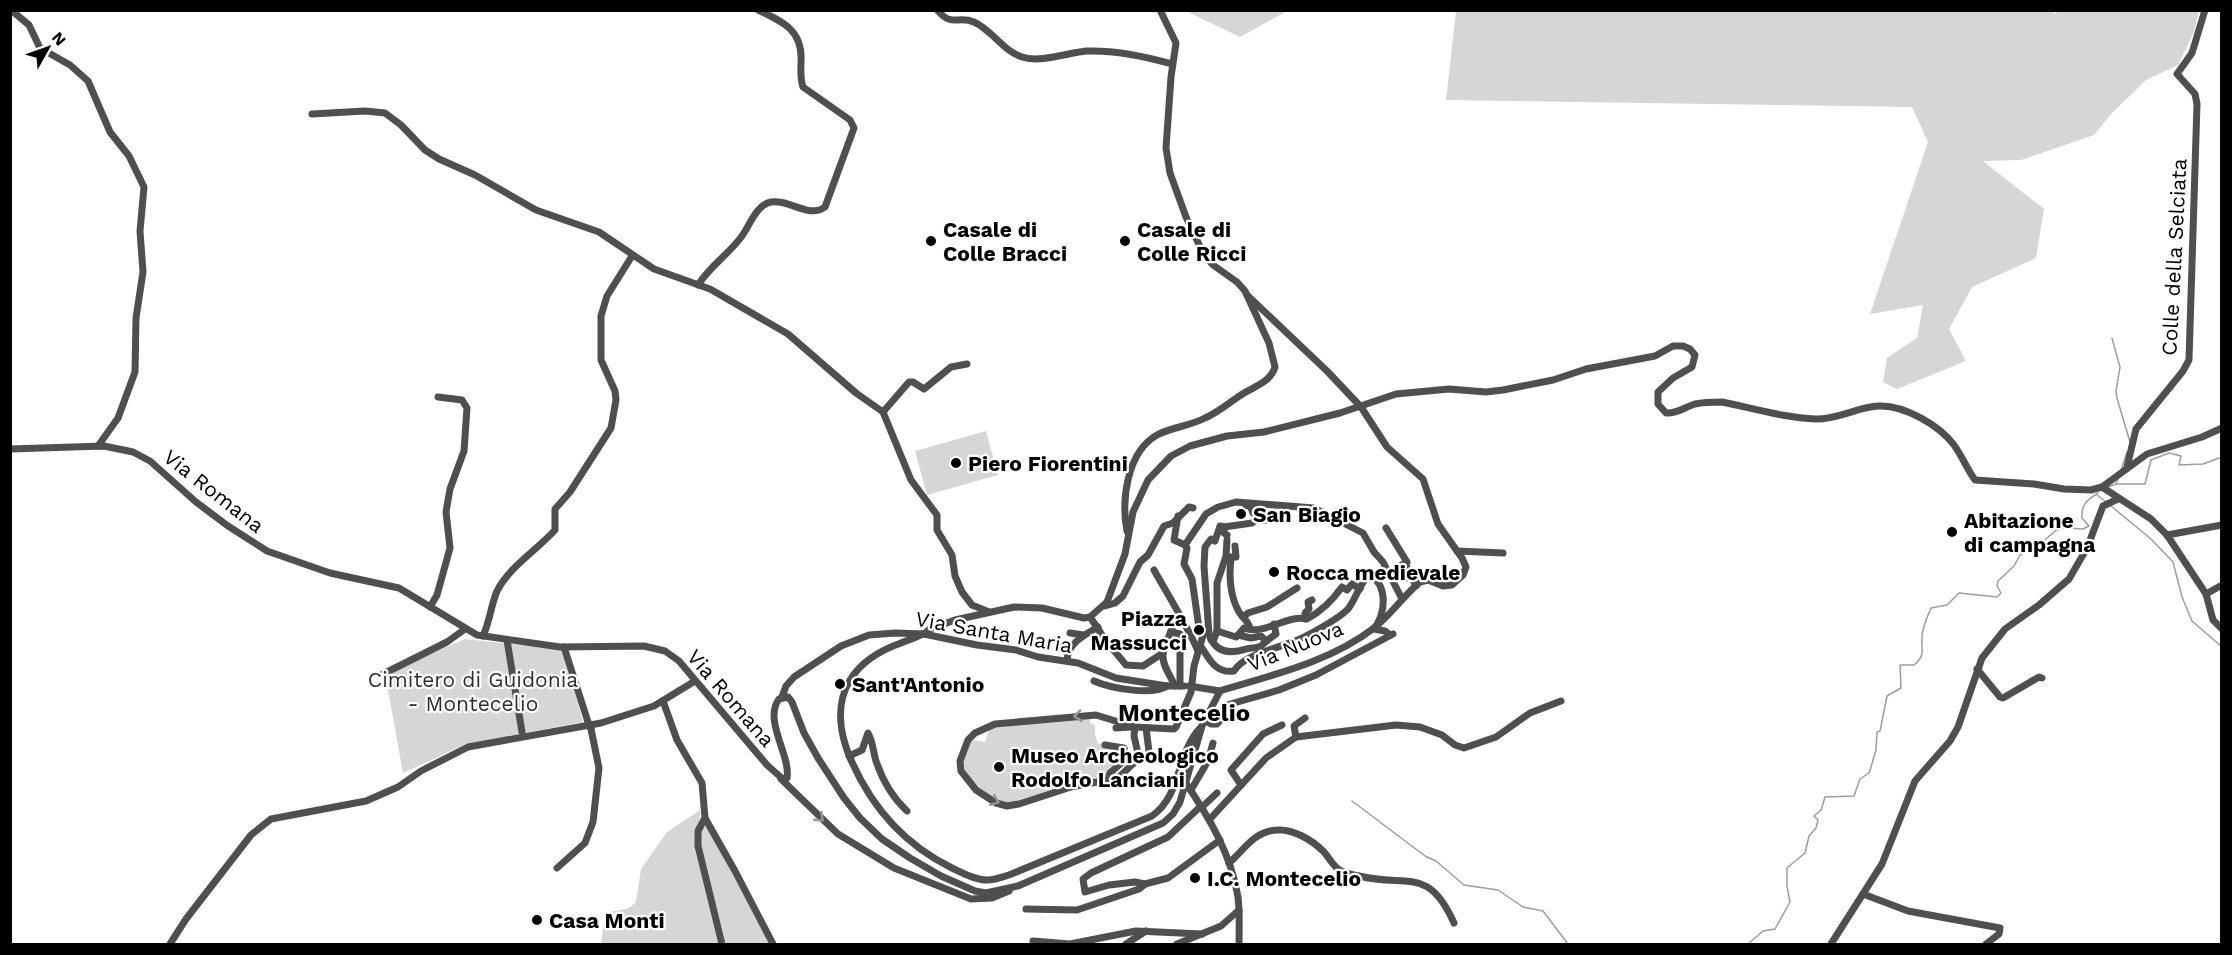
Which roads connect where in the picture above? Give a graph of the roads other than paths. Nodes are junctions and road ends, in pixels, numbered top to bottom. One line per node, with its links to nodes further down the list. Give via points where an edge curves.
1 (11, 10): 16 (street, via 29,26 40,48 74,67 90,84 110,132 129,156 144,187 140,231 143,272 136,314 135,374 118,418)
2 (758, 10): 9 (street, via 796,36 801,48 803,87 849,119 854,128 825,207 813,211 778,202 767,204)
3 (937, 10): 6 (street, via 948,20 975,23 1024,58 1100,51)
4 (1160, 10): 6 (street, via 1175,39)
5 (2205, 10): 18 (street, Colle della Selciata, via 2192,53 2177,74 2195,94 2197,104 2189,360 2136,429)
6 (1173, 64): 10 (street, via 1166,148 1170,173 1204,255 1238,282)
7 (312, 114): 8 (street, via 382,112 435,158 475,175 536,210 597,231)
8 (632, 255): 9 (street, via 660,272); 64 (street, via 607,296 601,315 602,360 616,400 611,428 555,509 555,530 498,589)
9 (698, 285): 14 (street, via 784,331)
10 (1247, 295): 13 (street); 28 (street, via 1270,347 1274,372 1209,416 1163,433 1145,445 1128,483)
11 (967, 364): 14 (street, via 951,367 924,388 909,382)
12 (438, 397): 43 (street, via 462,400 466,408 463,456 450,486 447,505 450,548)
13 (1361, 407): 19 (street, via 1396,394 1449,389 1503,390 1655,356 1673,346 1683,346 1695,356 1694,363 1658,392 1658,405 1666,413 1707,402 1815,419 1845,416 1879,406 1894,407 1948,438 1975,480 2080,491); 28 (street, via 1182,450 1148,480 1133,513); 31 (street, via 1387,447 1422,478 1440,527)
14 (883, 412): 44 (street, via 911,480 937,515 937,529 952,555 962,592 972,605)
15 (2222, 428): 18 (street, via 2147,454)
16 (98, 446): 17 (street, Via Romana); 43 (street, Via Romana, via 123,449 146,458 207,511 270,553 330,573 394,586)
17 (10, 449)
18 (2127, 467): 19 (street)
19 (2102, 487): 20 (street)
20 (2118, 499): 27 (street, via 2151,519); 71 (street, via 2103,506 2087,548 2069,579 2005,629)
21 (1239, 503): 25 (street, via 1250,505 1253,513 1280,517); 29 (street, via 1206,514); 40 (street, via 1314,508 1363,533)
22 (1193, 508): 23 (street)
23 (1178, 516): 29 (street, via 1174,540); 42 (street, via 1164,526 1121,598)
24 (2222, 525): 27 (street)
25 (1222, 527): 33 (street); 62 (street, via 1215,542 1211,539 1205,547)
26 (1386, 528): 36 (street, via 1407,562)
27 (2167, 535): 39 (street)
28 (1128, 536): 42 (street)
29 (1185, 545): 62 (street, via 1184,564 1192,579 1198,625)
30 (1235, 546): 33 (street, via 1236,557)
31 (1456, 551): 32 (street); 36 (street, via 1466,567 1457,583 1445,586 1428,580)
32 (1503, 553)
33 (1228, 557): 47 (street, via 1230,584); 56 (street, via 1217,583)
34 (1154, 570): 45 (street)
35 (2222, 585): 39 (street)
36 (1416, 586): 40 (street, Via Nuova)
37 (1297, 588): 47 (street)
38 (1360, 589): 48 (street, via 1352,584 1347,590 1342,587 1321,612); 54 (street, via 1370,574 1384,599); 68 (street, via 1341,616 1304,637 1250,658 1234,671 1216,667)
39 (2206, 594): 55 (street, via 2213,620)
40 (1402, 599): 54 (street, Via Nuova)
41 (1312, 600): 48 (street, via 1308,602)
42 (1105, 606): 46 (street)
43 (430, 607): 52 (street, Via Romana)
44 (990, 612): 46 (street, via 1027,606); 59 (street, via 955,620)
45 (1178, 614): 53 (street); 57 (street)
46 (1090, 617): 50 (street)
47 (1243, 617): 51 (street)
48 (1305, 619): 49 (street)
49 (1274, 624): 51 (street, via 1263,629); 66 (street, via 1276,634)
50 (1098, 627): 61 (street); 69 (street, via 1126,664 1143,666)
51 (1250, 628): 63 (street, via 1244,628)
52 (465, 629): 64 (street, Via Romana); 72 (street)
53 (1188, 629): 60 (street); 68 (street)
54 (1374, 629): 77 (street, Via Nuova, via 1304,664); 83 (street, via 1391,635 1316,675 1227,705 1217,724)
55 (2222, 629)
56 (1217, 631): 62 (street, via 1214,639); 63 (street, via 1236,638)
57 (1171, 632): 60 (street); 69 (street)
58 (1070, 633): 61 (street)
59 (923, 634): 70 (street, Via Santa Maria); 78 (street, Via Santa Maria, via 882,633 850,641 795,675); 92 (street, via 874,656 849,681 840,720)
60 (1180, 634): 76 (street)
61 (1084, 635): 70 (street, via 1070,650)
62 (1208, 635): 66 (street, via 1222,651 1240,652 1259,647); 68 (street)
63 (1238, 635): 66 (street, via 1261,636)
64 (483, 636): 65 (street, Via Romana)
65 (507, 640): 67 (street, Via Romana); 88 (street)
66 (1265, 640)
67 (564, 647): 74 (street, Via Romana, via 656,648 675,657); 106 (street, via 599,768 593,822 585,843)
68 (1199, 648): 76 (street)
69 (1163, 653): 76 (street, via 1164,662)
70 (1067, 661): 76 (street, Via Santa Maria, via 1116,678)
71 (1977, 669): 73 (street, via 2003,698); 109 (street, via 1958,727 1915,781 1882,864)
72 (383, 674)
73 (2042, 678)
74 (695, 681): 79 (street); 94 (street, Via Romana)
75 (1094, 681): 76 (street, via 1140,690)
76 (1182, 687): 77 (street, Via Santa Maria); 81 (street)
77 (1220, 691): 83 (street)
78 (782, 697): 94 (street, Via Romana, via 776,703 775,715 788,776); 108 (street, Via Romana, via 792,700 808,742 844,798 882,838 918,863 975,891 986,893)
79 (663, 701): 102 (street, via 677,740 702,783); 116 (street, via 602,723 468,747 378,797 271,819 251,835)
80 (1561, 701): 89 (street, via 1530,713 1496,738 1464,748 1420,727 1396,725)
81 (1184, 710): 83 (street); 87 (street, via 1174,729)
82 (1305, 718): 89 (street, via 1294,726)
83 (1203, 723): 92 (street, via 1189,742 1170,798 1155,814 992,880 958,871 912,843 875,804); 96 (street, Via Romana)
84 (1282, 725): 97 (street, via 1263,734 1231,770)
85 (1134, 727): 86 (street); 87 (street); 95 (street, via 1139,758 1118,778); 95 (street, one-way to 95, via 1106,717 1085,715 995,724 968,740 960,761 961,771 976,790 1007,806)
86 (1116, 728)
87 (1146, 728): 93 (street)
88 (522, 732)
89 (1296, 736): 97 (street, via 1266,758)
90 (1213, 743): 98 (street)
91 (1105, 745): 95 (street, via 1124,748 1127,758 1110,773)
92 (849, 756): 101 (street, via 862,750 868,733 884,779)
93 (1150, 759)
94 (779, 777): 108 (street, one-way to 108, via 838,834 894,868 974,899 999,896)
95 (1108, 780)
96 (1185, 782): 98 (street); 108 (street, Via Romana, via 1177,809 1161,825)
97 (1240, 785): 103 (street)
98 (1191, 790): 100 (street)
99 (1216, 793): 100 (street)
100 (1201, 807): 103 (street); 107 (street, via 1168,837 1091,873 1082,883 1085,892 1109,885)
101 (907, 811)
102 (705, 818): 117 (street, via 698,833 698,846); 118 (street)
103 (1210, 819): 104 (street)
104 (1220, 840): 105 (street); 107 (street, via 1168,878)
105 (1229, 862): 111 (street); 112 (street, via 1258,836 1273,830 1290,831 1313,843 1344,873 1377,881 1410,880 1432,891 1446,905)
106 (556, 868)
107 (1146, 884): 110 (street, via 1139,890 1077,910)
108 (1014, 887)
109 (1863, 894): 122 (street); 123 (street, via 1908,910 2000,927 1999,934)
110 (1026, 909)
111 (1239, 910): 114 (street, via 1221,926); 121 (street)
112 (1454, 923)
113 (1146, 931): 114 (street); 115 (street, via 1070,944); 119 (street)
114 (1202, 934): 120 (street)
115 (1033, 941)
116 (170, 945)
117 (722, 945)
118 (773, 945)
119 (1126, 945)
120 (1177, 945)
121 (1239, 945)
122 (1831, 945)
123 (1986, 945)

